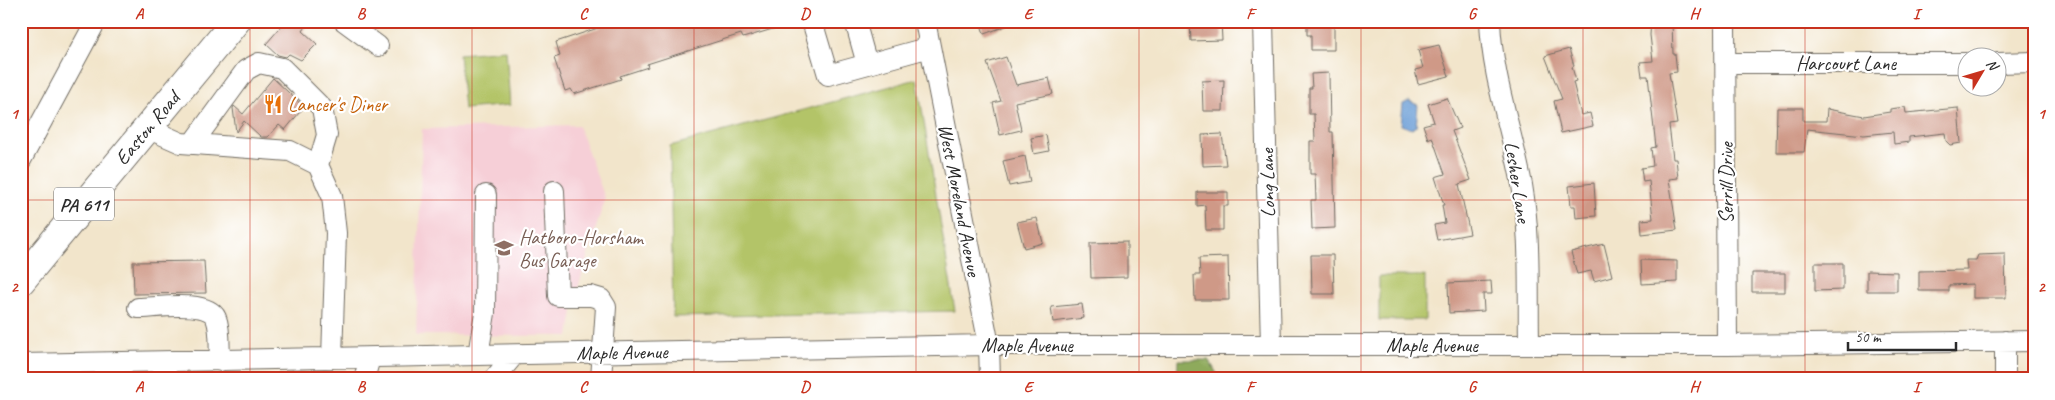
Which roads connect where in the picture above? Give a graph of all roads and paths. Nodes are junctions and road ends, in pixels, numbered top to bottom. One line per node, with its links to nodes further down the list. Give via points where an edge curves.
1 (96, 21): 19 (street)
2 (236, 21): 17 (highway, Easton Road / PA 611)
3 (344, 21): 10 (street)
4 (812, 21): 16 (street, via 828,75)
5 (855, 21): 16 (street)
6 (925, 21): 11 (street, West Moreland Avenue)
7 (1263, 21): 30 (street, Long Lane)
8 (1490, 21): 27 (street, Lesher Lane, via 1494,60 1526,212)
9 (1725, 21): 15 (street, Serrill Drive)
10 (378, 46)
11 (930, 47): 16 (street); 28 (street, West Moreland Avenue)
12 (1958, 62): 15 (street, Harcourt Lane)
13 (2008, 62): 14 (street)
14 (2034, 62)
15 (1725, 63): 29 (street, Serrill Drive)
16 (867, 64)
17 (147, 128): 18 (street); 23 (highway, Easton Road / PA 611)
18 (192, 144): 20 (street, via 290,151); 20 (street, via 246,70 259,63 282,68 322,108 327,135)
19 (21, 160)
20 (318, 165): 34 (street, via 332,196 336,233)
21 (554, 191): 31 (street, via 558,296 601,299 606,307)
22 (486, 196): 32 (street, via 485,313)
23 (21, 281)
24 (138, 308): 36 (street, via 192,306 208,309 216,318)
25 (2034, 341): 26 (street, Maple Avenue)
26 (2004, 342): 29 (street, Maple Avenue); 43 (street)
27 (1529, 344): 29 (street, Maple Avenue); 30 (street, Maple Avenue)
28 (989, 345): 30 (street, Maple Avenue); 31 (street, Maple Avenue); 42 (street, West Moreland Avenue)
29 (1727, 345)
30 (1271, 346)
31 (602, 353): 33 (street, Maple Avenue); 41 (street)
32 (478, 355): 33 (street, Maple Avenue); 35 (street, Maple Avenue)
33 (514, 355): 40 (street)
34 (332, 358): 35 (street, Maple Avenue); 38 (street, Maple Avenue)
35 (370, 358): 39 (street)
36 (220, 361): 37 (street, Maple Avenue); 38 (street, Maple Avenue)
37 (21, 364)
38 (274, 369)
39 (364, 379)
40 (494, 379)
41 (601, 379)
42 (990, 379)
43 (2005, 379)

